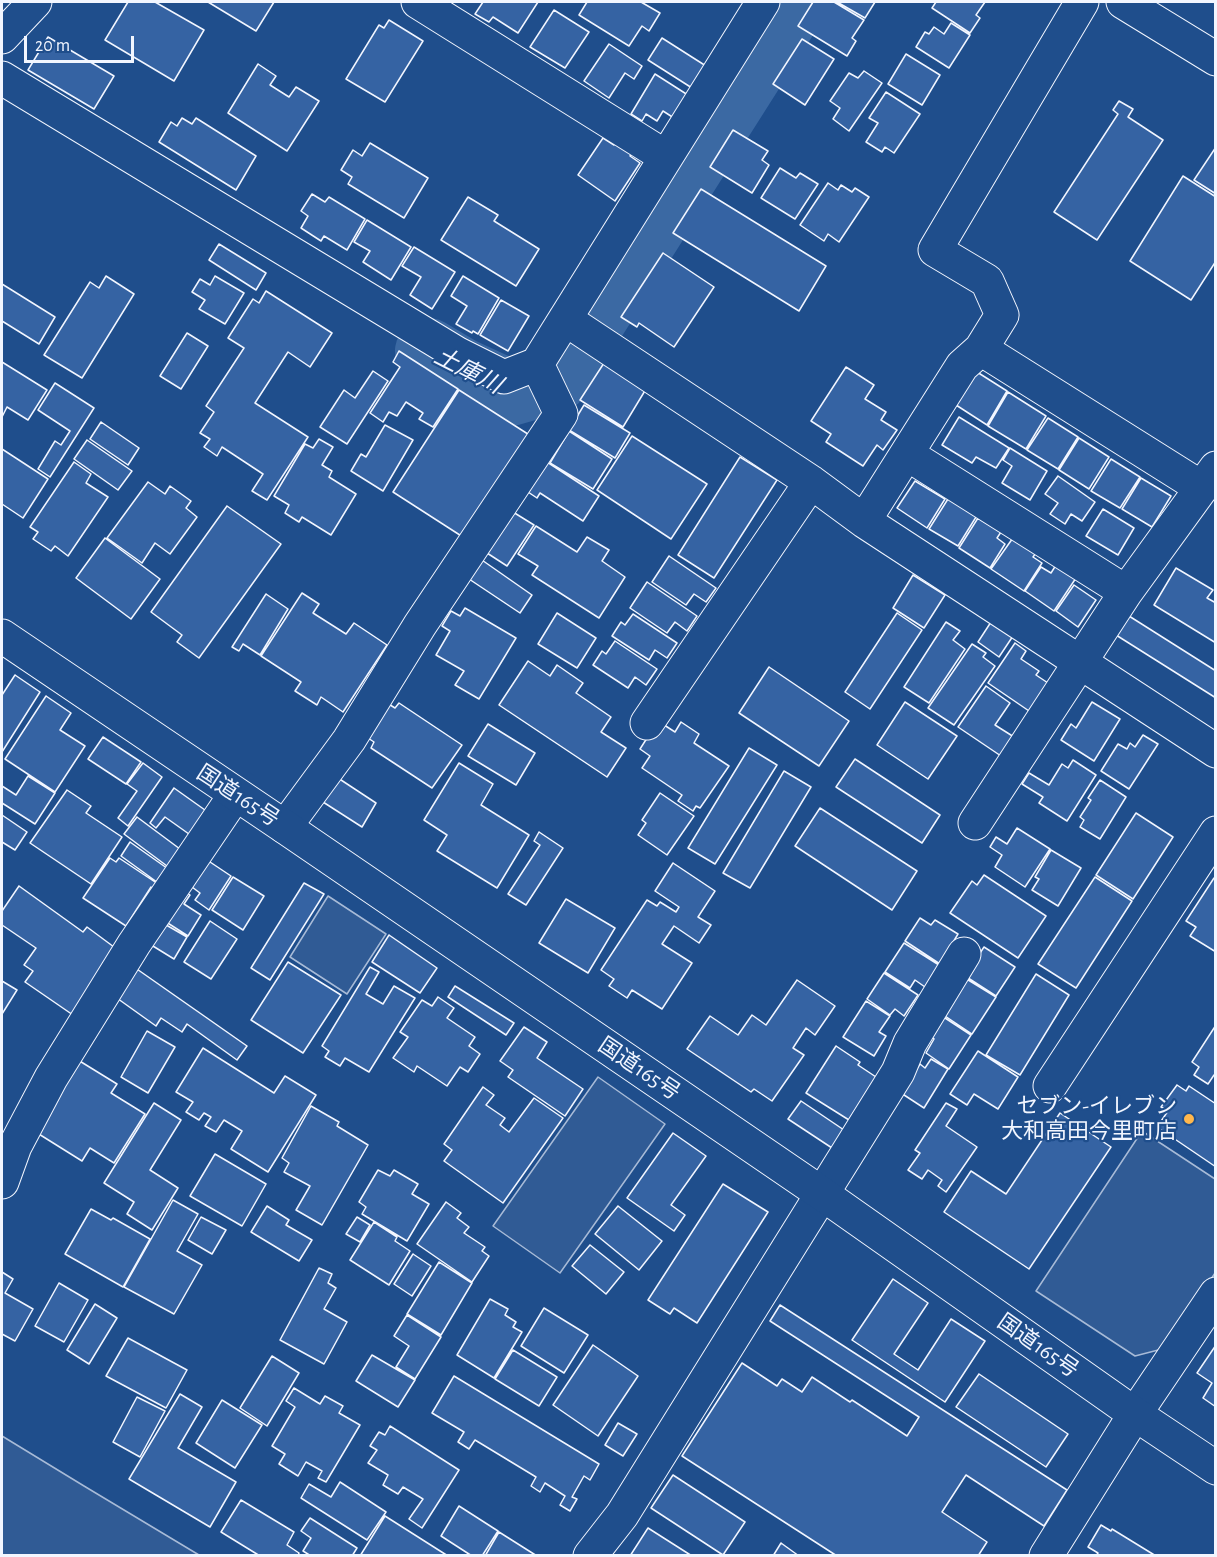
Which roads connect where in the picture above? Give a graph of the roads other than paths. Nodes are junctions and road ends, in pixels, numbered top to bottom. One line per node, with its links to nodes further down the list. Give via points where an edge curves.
1 (35, 2): 6 (main road)
2 (418, 2): 9 (main road)
3 (763, 2): 9 (main road)
4 (1082, 2): 11 (main road, via 935,250 987,281 1002,315)
5 (1123, 2): 7 (main road)
6 (2, 37)
7 (1215, 59)
8 (2, 78): 12 (main road, via 458,354 504,377)
9 (666, 157): 10 (main road)
10 (565, 319): 12 (main road); 15 (main road)
11 (981, 349): 13 (main road, via 962,366); 14 (main road)
12 (544, 378): 24 (main road, via 561,414 420,625 349,740)
13 (907, 454): 16 (main road); 17 (main road)
14 (1209, 478): 17 (main road)
15 (811, 482): 16 (main road); 20 (main road)
16 (864, 521): 19 (main road)
17 (1126, 592): 19 (main road)
18 (2, 636): 22 (main road, 国道165号)
19 (1081, 663): 21 (main road); 23 (main road)
20 (647, 723)
21 (1215, 751)
22 (235, 795): 24 (main road, 国道165号); 28 (main road, via 134,944 51,1078 15,1146)
23 (975, 823)
24 (285, 827): 29 (main road, 国道165号)
25 (1215, 833): 27 (main road)
26 (964, 954): 29 (main road, via 910,1044 898,1072)
27 (1050, 1086)
28 (2, 1182)
29 (820, 1193): 31 (main road, 国道165号); 33 (main road, via 622,1515)
30 (1215, 1294): 31 (main road)
31 (1135, 1414): 32 (main road, 国道165号); 34 (main road)
32 (1215, 1468)
33 (590, 1556)
34 (1046, 1556)

